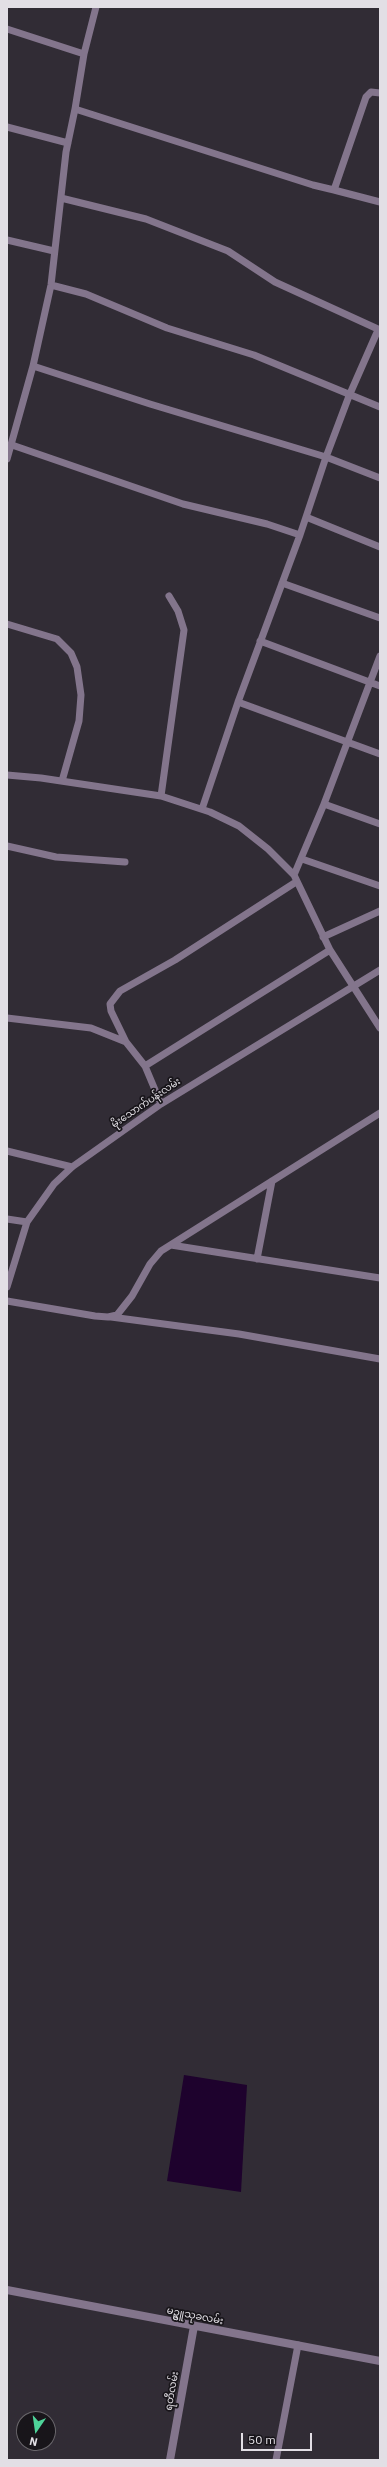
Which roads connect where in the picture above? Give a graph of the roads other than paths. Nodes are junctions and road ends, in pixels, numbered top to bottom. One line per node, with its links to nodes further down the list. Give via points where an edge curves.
1 (96, 7): 3 (street)
2 (7, 29): 3 (street)
3 (84, 54): 5 (street)
4 (380, 93): 8 (street, via 371,92 366,97)
5 (75, 109): 7 (street); 8 (street, via 200,151)
6 (7, 127): 7 (street)
7 (68, 143): 9 (street)
8 (334, 190): 10 (street)
9 (61, 198): 12 (street); 14 (street, via 146,219 228,251 275,282)
10 (380, 202)
11 (7, 240): 12 (street)
12 (54, 251): 13 (street)
13 (52, 285): 15 (street); 16 (street, via 86,294 167,328 254,355)
14 (379, 330): 16 (street)
15 (33, 366): 18 (street, via 20,406); 19 (street)
16 (349, 396): 17 (street); 19 (street)
17 (380, 407)
18 (12, 445): 20 (street); 23 (street, via 176,502 267,524)
19 (326, 457): 21 (street); 22 (street)
20 (7, 459)
21 (380, 478)
22 (306, 517): 23 (street); 24 (street)
23 (300, 535): 25 (street)
24 (380, 547)
25 (282, 583): 27 (street); 29 (street)
26 (169, 596): 38 (street, via 178,611 184,630)
27 (380, 618)
28 (7, 624): 37 (street, via 57,639 71,653 77,667 81,695 79,721)
29 (260, 640): 31 (street); 33 (street)
30 (380, 656): 31 (street)
31 (370, 682): 32 (street); 34 (street)
32 (380, 686)
33 (238, 702): 34 (street); 40 (street)
34 (348, 742): 35 (street); 39 (street)
35 (380, 754)
36 (7, 775): 37 (street)
37 (62, 781): 38 (street)
38 (161, 796): 40 (street)
39 (324, 804): 41 (street); 43 (street)
40 (202, 809): 45 (street, via 239,826 268,849)
41 (380, 824)
42 (7, 846): 44 (street, via 56,857)
43 (302, 859): 45 (street); 47 (street)
44 (126, 862)
45 (294, 875): 46 (street)
46 (296, 882): 49 (street); 55 (street, via 175,960 120,991 110,1004)
47 (380, 886)
48 (380, 911): 49 (street)
49 (322, 937): 50 (street)
50 (330, 950): 52 (street); 56 (street)
51 (380, 970): 52 (street, မိုးသောက်ပန်းလမ်း)
52 (352, 986): 54 (street); 57 (street, မိုးသောက်ပန်းလမ်း)
53 (7, 1018): 55 (street, via 91,1028)
54 (380, 1028)
55 (126, 1042): 56 (street)
56 (145, 1066): 57 (street)
57 (161, 1104): 60 (street, မိုးသောက်ပန်းလမ်း)
58 (380, 1114): 61 (street)
59 (7, 1151): 60 (street)
60 (72, 1168): 63 (street, မိုးသောက်ပန်းလမ်း, via 54,1184)
61 (272, 1181): 64 (street); 65 (street)
62 (7, 1219): 63 (street)
63 (27, 1222): 67 (street, မိုးသောက်ပန်းလမ်း)
64 (171, 1244): 65 (street); 69 (street, via 150,1264 124,1308)
65 (257, 1259): 66 (street)
66 (380, 1278)
67 (7, 1287)
68 (7, 1301): 69 (street)
69 (108, 1317): 70 (street, via 239,1334)
70 (380, 1359)
71 (7, 2290): 72 (street, မဥ္ဇူသုခလမ်း)
72 (194, 2326): 73 (street, မဥ္ဇူသုခလမ်း); 75 (street, ရတီလမ်း)
73 (298, 2345): 74 (street, မဥ္ဇူသုခလမ်း); 76 (street)
74 (380, 2361)
75 (170, 2460)
76 (276, 2460)

